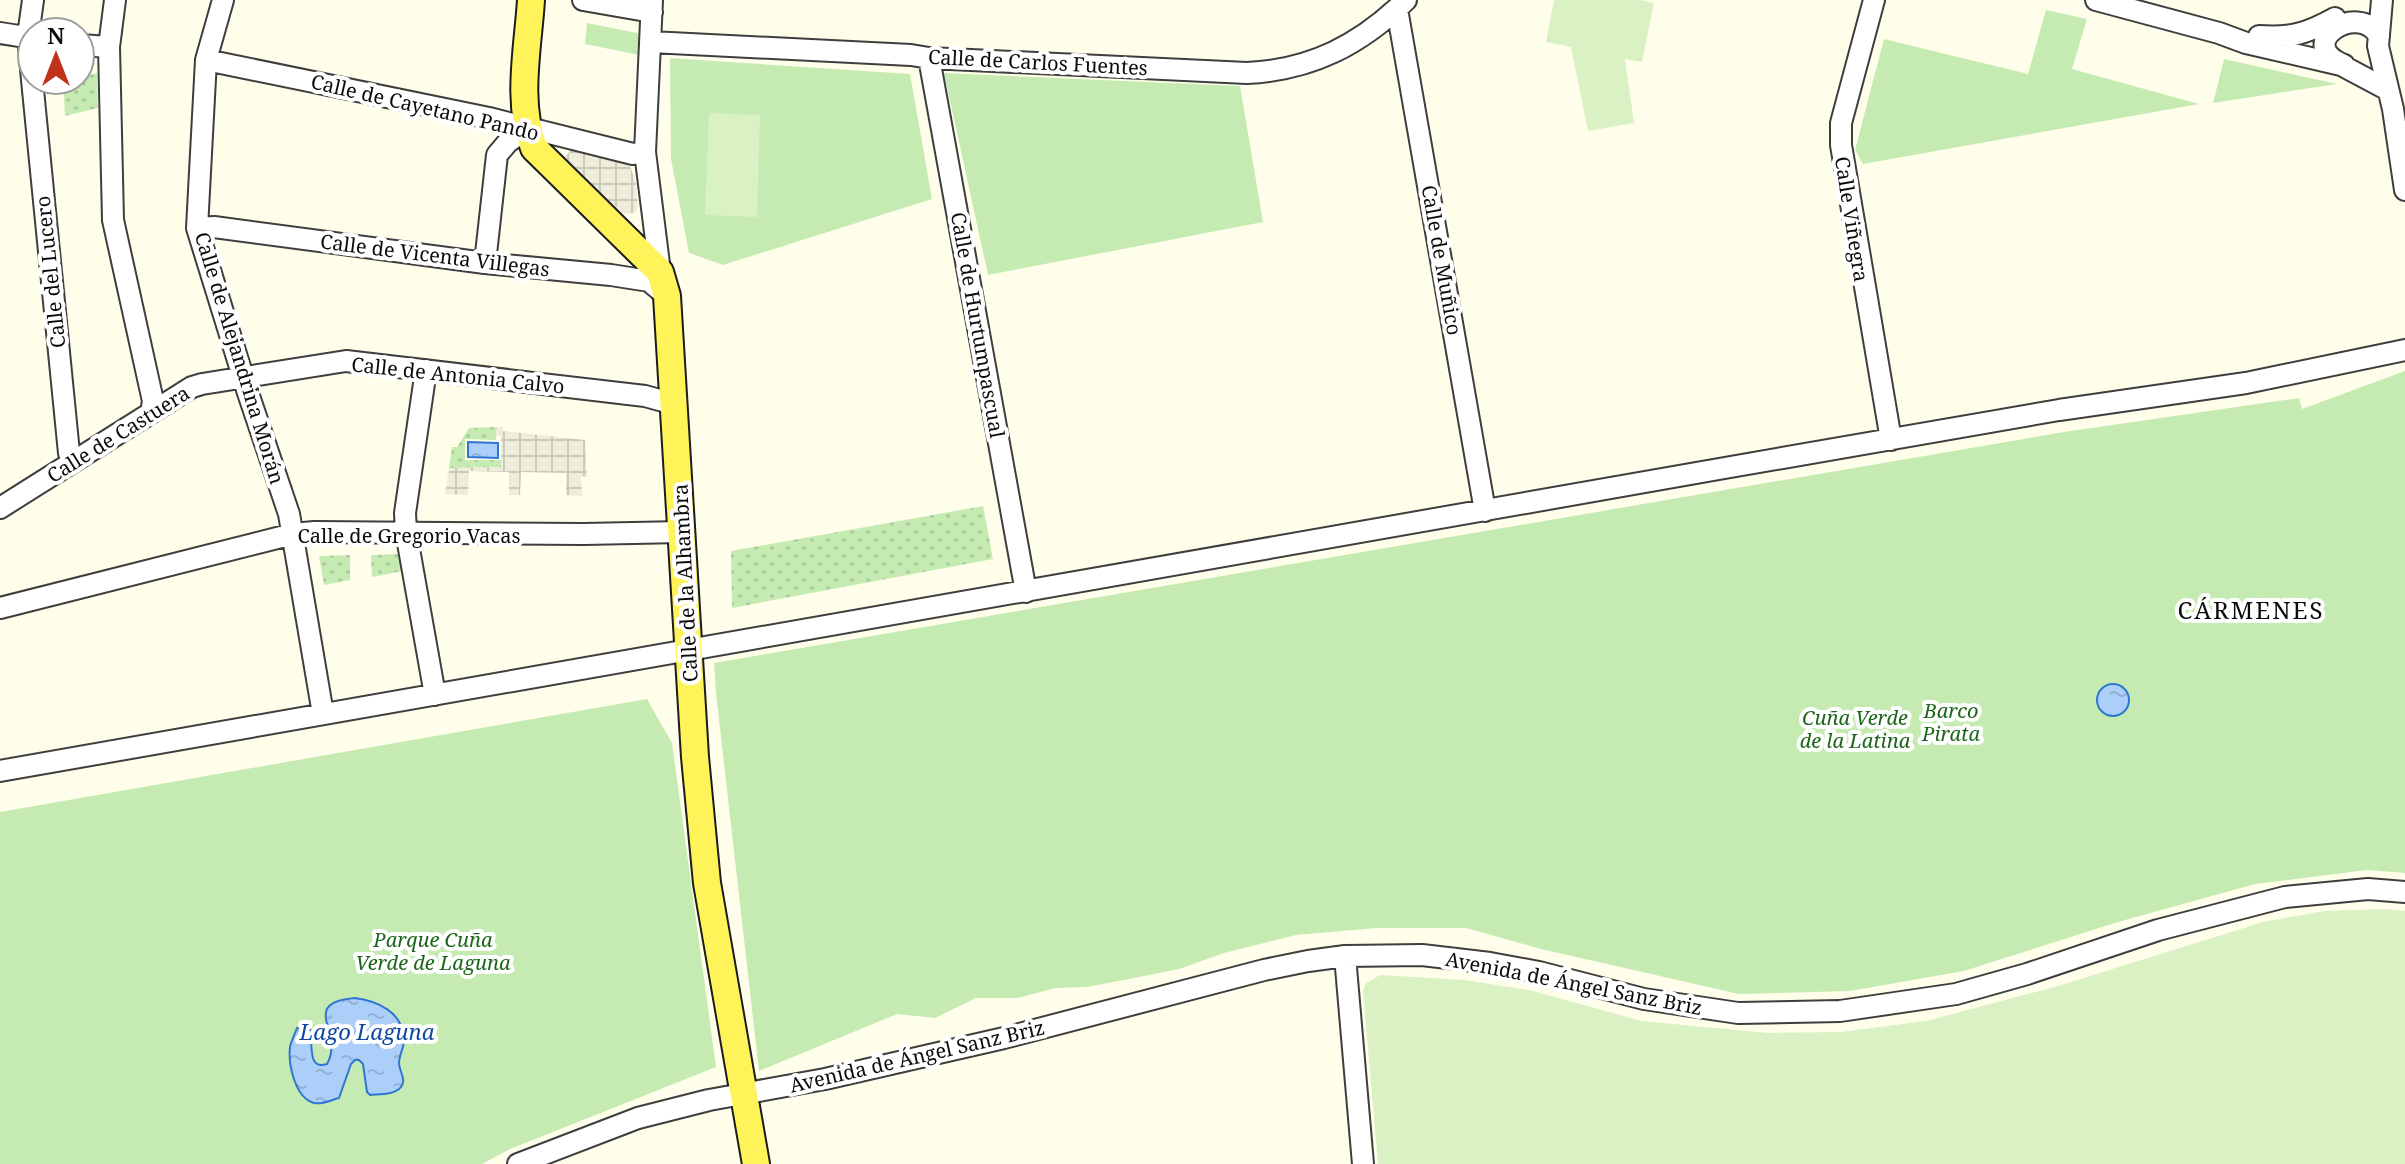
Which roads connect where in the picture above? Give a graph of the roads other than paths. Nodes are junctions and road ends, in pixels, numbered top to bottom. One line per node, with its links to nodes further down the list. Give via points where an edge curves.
1 (115, 0): 16 (street)
2 (223, 0): 18 (street, Calle de Alejandrina Morán)
3 (531, 0): 22 (main road, via 524,93)
4 (583, 0): 10 (street)
5 (1874, 0): 33 (street, Calle Viñegra, via 1841,123 1841,145)
6 (2096, 0): 12 (street)
7 (2356, 0): 11 (street)
8 (2382, 0): 13 (street)
9 (1401, 4): 17 (street, Calle de Carlos Fuentes, via 1326,58 1273,71); 36 (street, Calle de Muñico)
10 (652, 6): 14 (street, Calle de la Alhambra)
11 (2337, 17): 12 (street, via 2287,38); 13 (street, via 2358,13 2368,18); 19 (street, via 2326,30 2325,47)
12 (2219, 33): 19 (street)
13 (2378, 41): 19 (street, via 2368,62); 21 (street)
14 (651, 42): 17 (street, Calle de Carlos Fuentes); 23 (street, Calle de la Alhambra)
15 (96, 46): 16 (street)
16 (109, 47): 32 (street, via 113,220 153,401)
17 (929, 58): 40 (street, Calle de Hurtumpascual)
18 (206, 60): 22 (street, Calle de Cayetano Pando); 25 (street, Calle de Alejandrina Morán)
19 (2341, 65): 21 (street)
20 (34, 96): 34 (street, Calle del Lucero, via 69,453)
21 (2391, 99): 24 (street)
22 (527, 129): 23 (street, Calle de Cayetano Pando, via 633,154); 26 (street, via 497,155); 27 (main road, via 534,148)
23 (645, 152): 27 (street, Calle de la Alhambra)
24 (2405, 190)
25 (197, 228): 26 (street, Calle de Vicenta Villegas); 30 (street, Calle de Alejandrina Morán)
26 (485, 263): 27 (street, Calle de Vicenta Villegas)
27 (664, 284): 31 (main road, Calle de la Alhambra)
28 (2405, 350): 33 (street, via 2246,383)
29 (426, 370): 30 (street, Calle de Antonia Calvo, via 346,361); 31 (street, Calle de Antonia Calvo); 37 (street)
30 (243, 378): 32 (street, Calle de Castuera, via 192,387); 39 (street, Calle de Alejandrina Morán)
31 (674, 404): 38 (main road, Calle de la Alhambra)
32 (151, 413): 34 (street, Calle de Castuera)
33 (1891, 440): 36 (street)
34 (77, 459): 35 (street, Calle de Castuera)
35 (0, 508)
36 (1485, 511): 40 (street)
37 (406, 532): 38 (street, Calle de Gregorio Vacas); 39 (street, Calle de Gregorio Vacas); 43 (street)
38 (682, 532): 42 (main road, Calle de la Alhambra)
39 (293, 534): 41 (street, Calle de Gregorio Vacas); 44 (street, Calle de Alejandrina Morán)
40 (1026, 592): 42 (street)
41 (0, 608)
42 (690, 651): 43 (street); 48 (main road, Calle de la Alhambra, via 707,883)
43 (435, 695): 44 (street)
44 (323, 714): 45 (street)
45 (0, 771)
46 (2405, 892): 47 (street, Avenida de Ángel Sanz Briz, via 2368,889 2285,897 2158,930 1956,994 1840,1011 1738,1013 1644,999 1490,963 1422,955)
47 (1345, 956): 48 (street, Avenida de Ángel Sanz Briz, via 1264,970 825,1079); 51 (street)
48 (743, 1093): 49 (street, Avenida de Ángel Sanz Briz, via 638,1118); 50 (main road, Calle de la Alhambra)
49 (518, 1164)
50 (756, 1164)
51 (1363, 1164)

